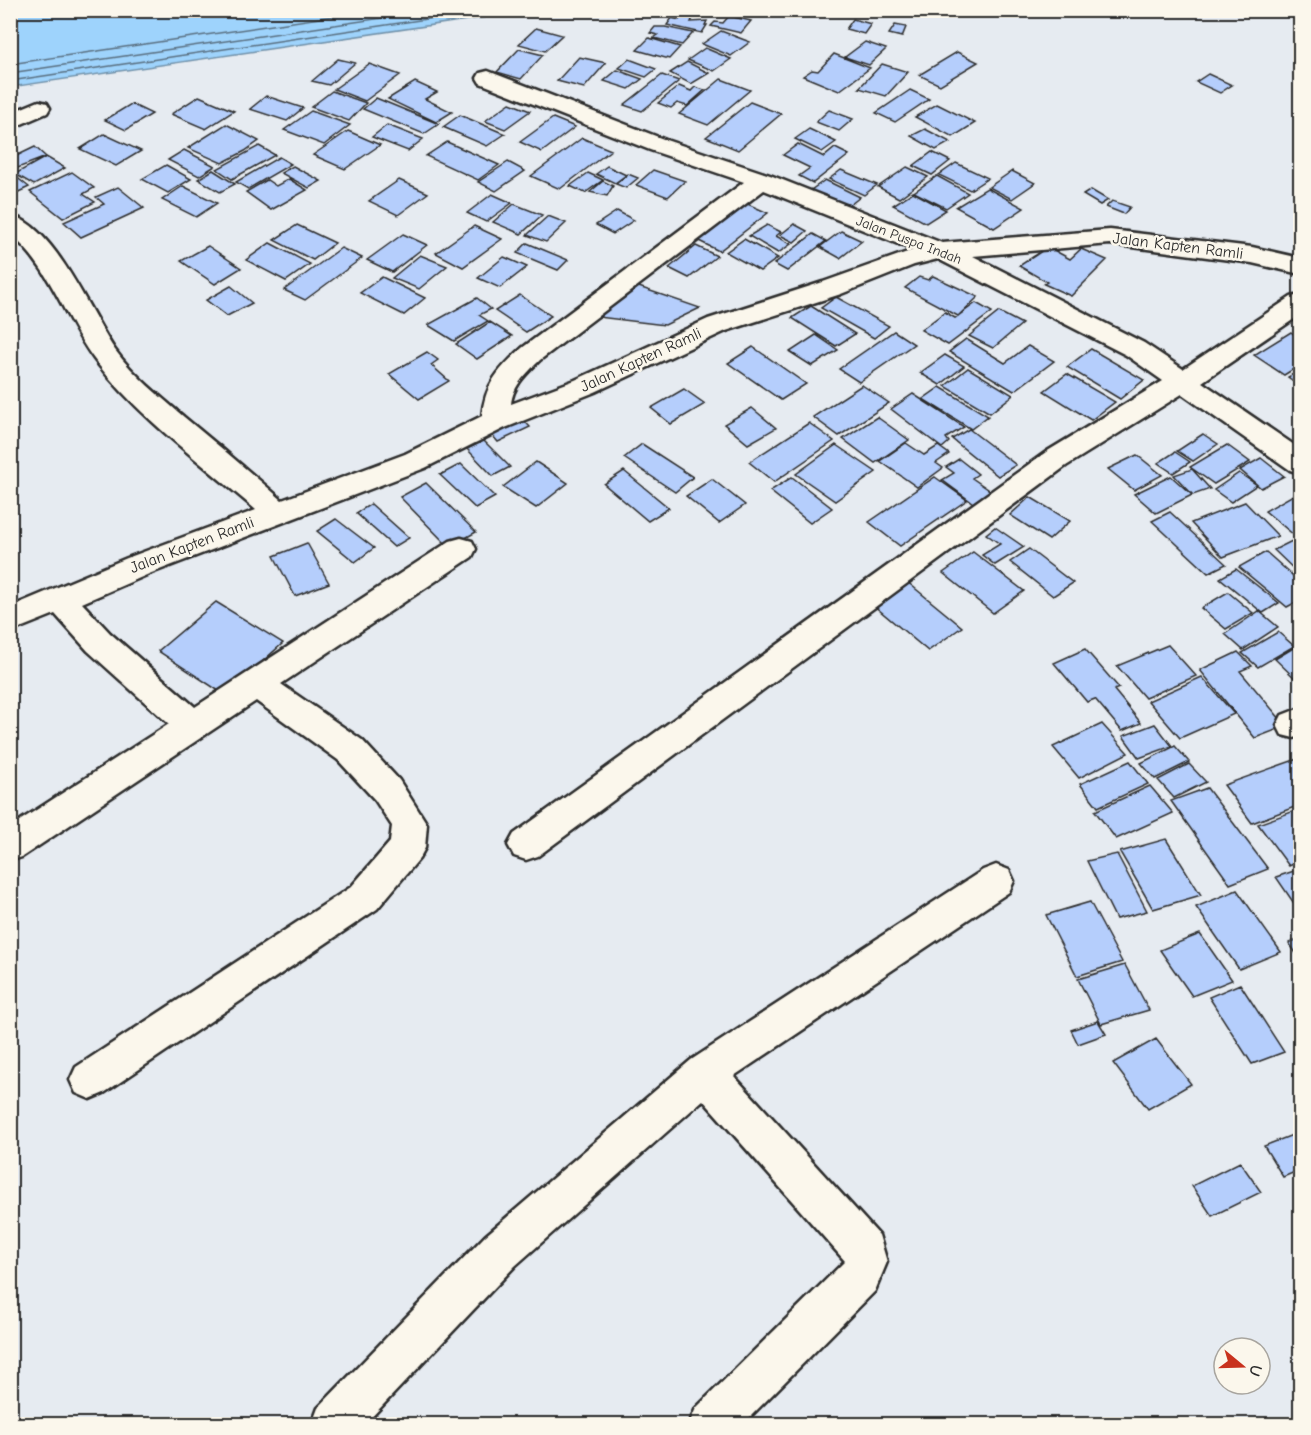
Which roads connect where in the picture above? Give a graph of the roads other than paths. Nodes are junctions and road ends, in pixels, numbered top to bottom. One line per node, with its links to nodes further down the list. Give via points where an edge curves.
1 (488, 78): 4 (street, Jalan Puspa Indah, via 658,145)
2 (39, 108): 3 (street)
3 (10, 122)
4 (762, 180): 6 (street, Jalan Puspa Indah); 10 (street, via 531,354 512,372 498,394)
5 (10, 222): 12 (street, via 29,237 57,272 105,355 129,384)
6 (940, 251): 7 (street, Jalan Kapten Ramli, via 1110,237 1252,255); 9 (street, Jalan Puspa Indah, via 1135,349); 10 (street, Jalan Kapten Ramli, via 906,259 717,325 585,386)
7 (1300, 266)
8 (1300, 303): 9 (street)
9 (1181, 380): 11 (street, Jalan Puspa Indah); 18 (street, via 1056,459)
10 (495, 422): 12 (street, Jalan Kapten Ramli, via 415,461)
11 (1300, 462)
12 (277, 512): 14 (street, Jalan Kapten Ramli)
13 (461, 549): 16 (street)
14 (59, 598): 15 (street, Jalan Kapten Ramli); 17 (street, via 99,642)
15 (10, 620)
16 (257, 684): 17 (street); 22 (street, via 350,750 387,790 410,824 407,848 364,898)
17 (194, 726): 19 (street)
18 (526, 845)
19 (10, 846)
20 (996, 881): 21 (street)
21 (705, 1073): 23 (street, via 500,1251); 24 (street, via 864,1250 866,1262 860,1276)
22 (90, 1080)
23 (334, 1425)
24 (712, 1425)

